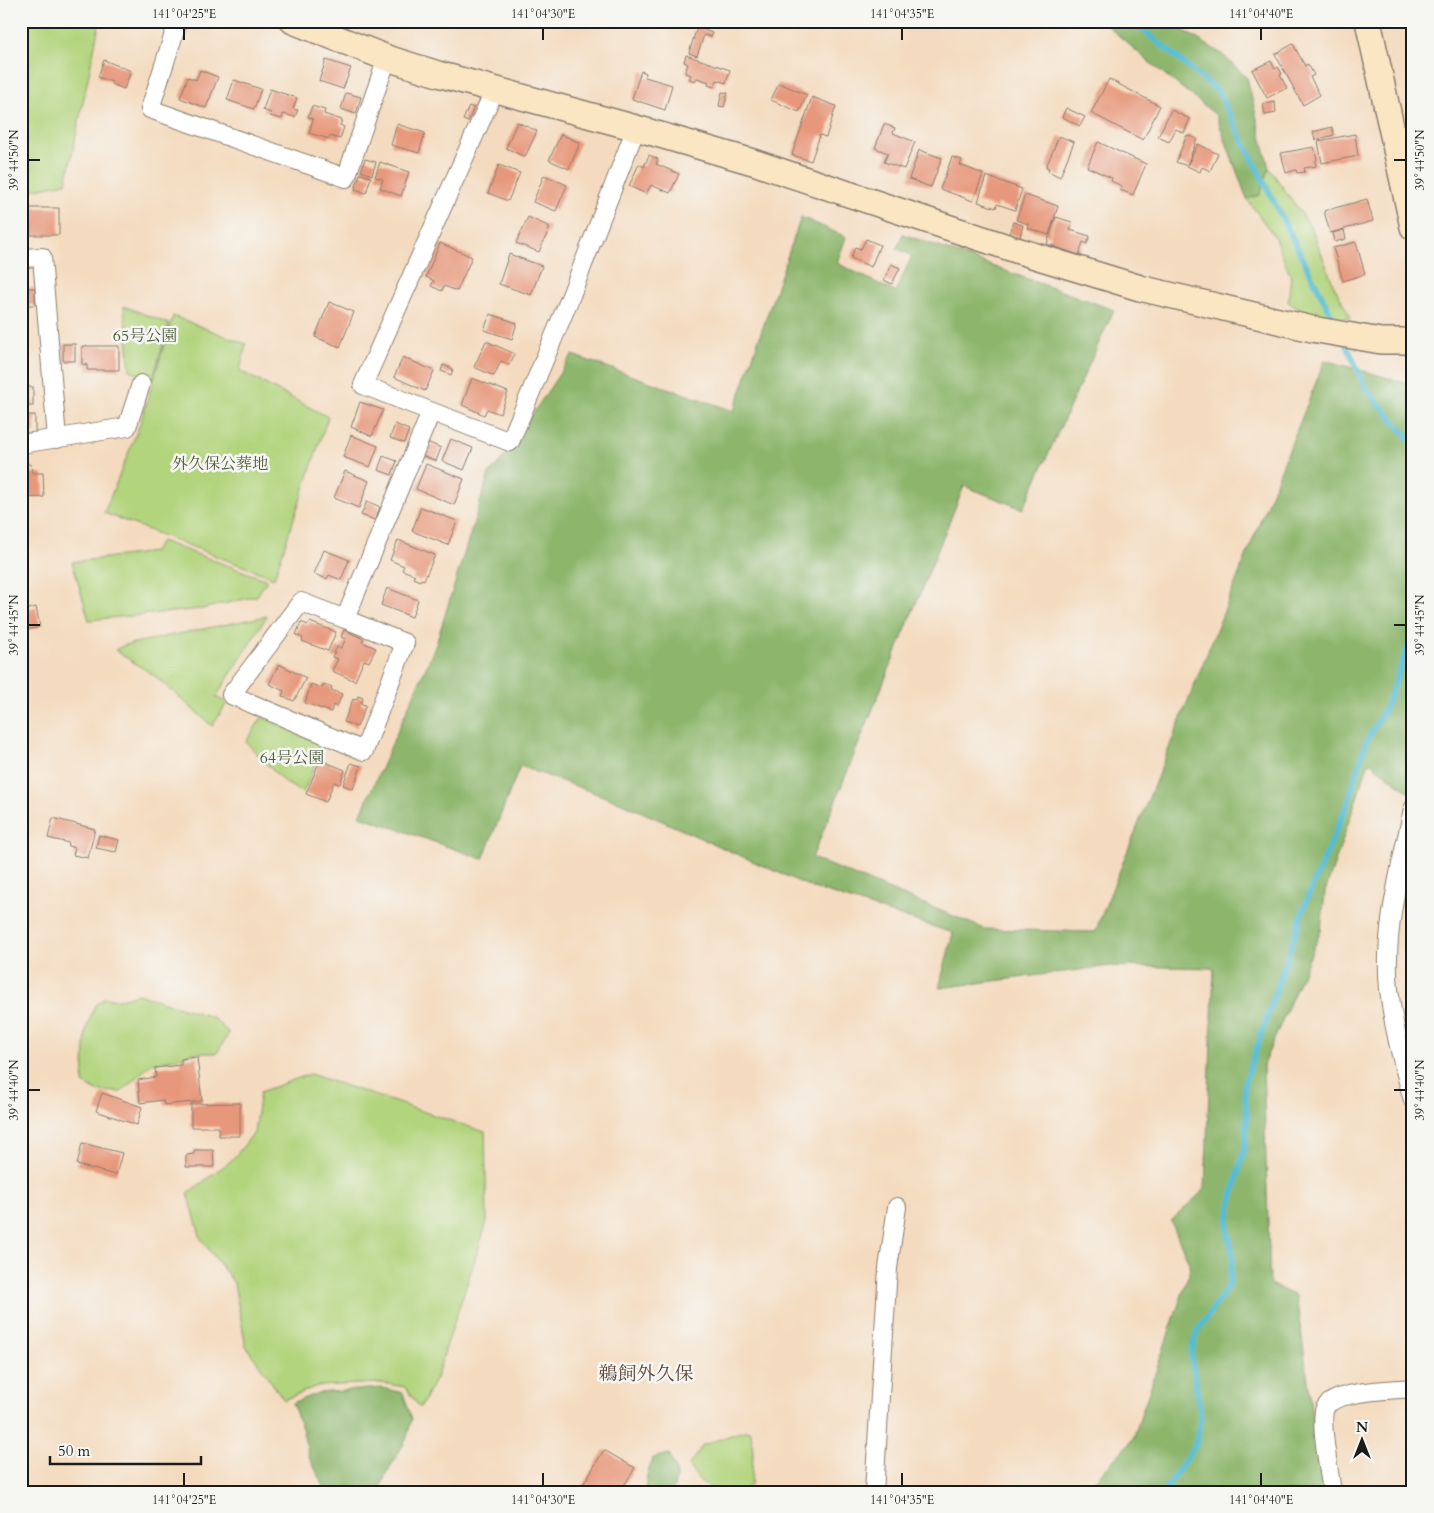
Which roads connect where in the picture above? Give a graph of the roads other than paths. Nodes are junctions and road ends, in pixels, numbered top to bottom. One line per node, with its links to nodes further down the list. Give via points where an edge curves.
1 (178, 21): 4 (street, via 150,109 346,178)
2 (293, 21): 4 (street)
3 (1368, 21): 7 (street)
4 (387, 58): 5 (street)
5 (495, 89): 6 (street); 11 (street, via 363,385)
6 (636, 128): 9 (street, via 753,162 1140,288 1341,334 1381,341); 11 (street, via 510,442)
7 (1413, 227)
8 (21, 258): 12 (street, via 42,257)
9 (1413, 341)
10 (141, 384): 12 (street, via 128,427)
11 (431, 412): 14 (street)
12 (57, 439): 13 (street)
13 (21, 444)
14 (345, 619): 14 (street, via 301,602 231,695 364,751 405,643)
15 (1413, 809): 16 (street, via 1394,901 1389,946 1389,988 1398,1048)
16 (1413, 1100)
17 (897, 1207): 19 (street, via 888,1268)
18 (1413, 1388): 20 (street, via 1344,1396 1332,1400 1325,1408 1323,1420)
19 (874, 1492)
20 (1332, 1492)

